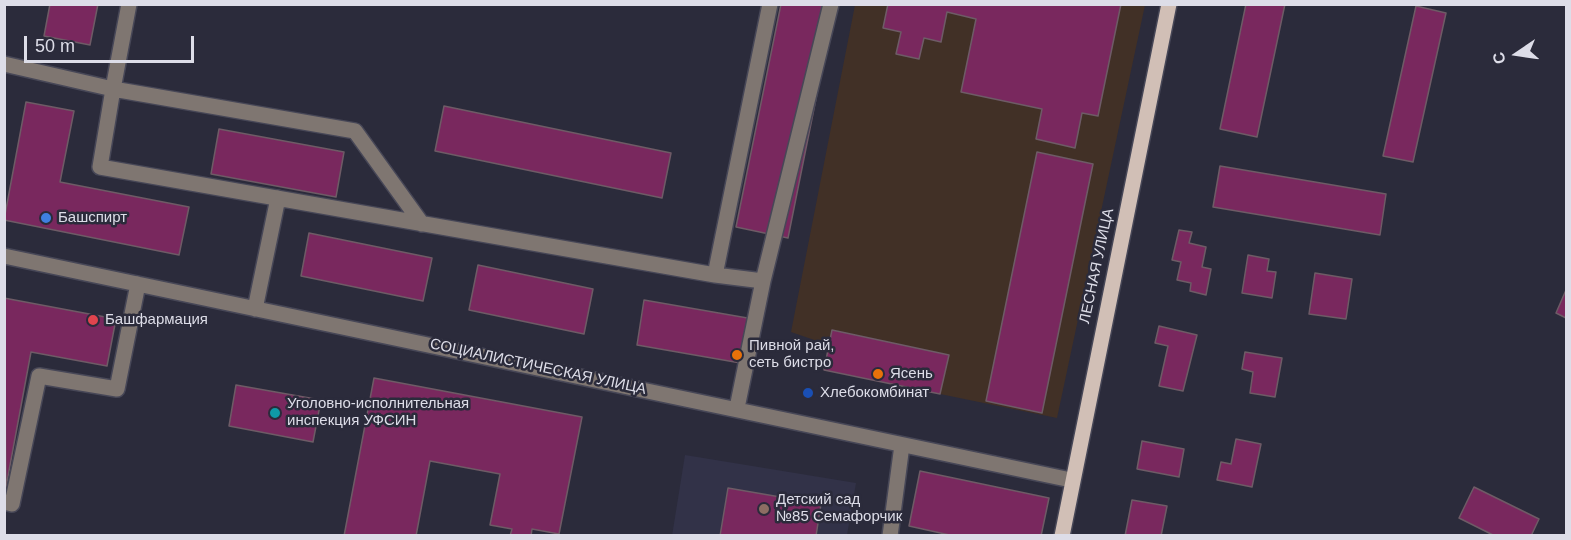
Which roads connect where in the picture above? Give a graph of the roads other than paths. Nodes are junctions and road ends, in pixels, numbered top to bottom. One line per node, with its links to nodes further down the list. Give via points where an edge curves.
1 (129, 4): 6 (street)
2 (770, 4): 10 (street)
3 (831, 4): 11 (street)
4 (1169, 4): 16 (main road, ЛЕСНАЯ УЛИЦА)
5 (4, 64): 6 (street)
6 (113, 89): 7 (street, via 100,167); 8 (street, via 355,131)
7 (278, 198): 8 (street); 13 (street)
8 (422, 224): 10 (street)
9 (4, 256): 12 (street, СОЦИАЛИСТИЧЕСКАЯ УЛИЦА)
10 (715, 275): 11 (street)
11 (763, 281): 14 (street)
12 (138, 284): 13 (street, СОЦИАЛИСТИЧЕСКАЯ УЛИЦА); 17 (street, via 117,389 39,375 12,504)
13 (255, 309): 14 (street, СОЦИАЛИСТИЧЕСКАЯ УЛИЦА)
14 (737, 408): 15 (street, СОЦИАЛИСТИЧЕСКАЯ УЛИЦА)
15 (902, 445): 16 (street, СОЦИАЛИСТИЧЕСКАЯ УЛИЦА); 18 (street)
16 (1071, 480): 19 (main road, ЛЕСНАЯ УЛИЦА)
17 (4, 502)
18 (890, 536)
19 (1062, 536)

